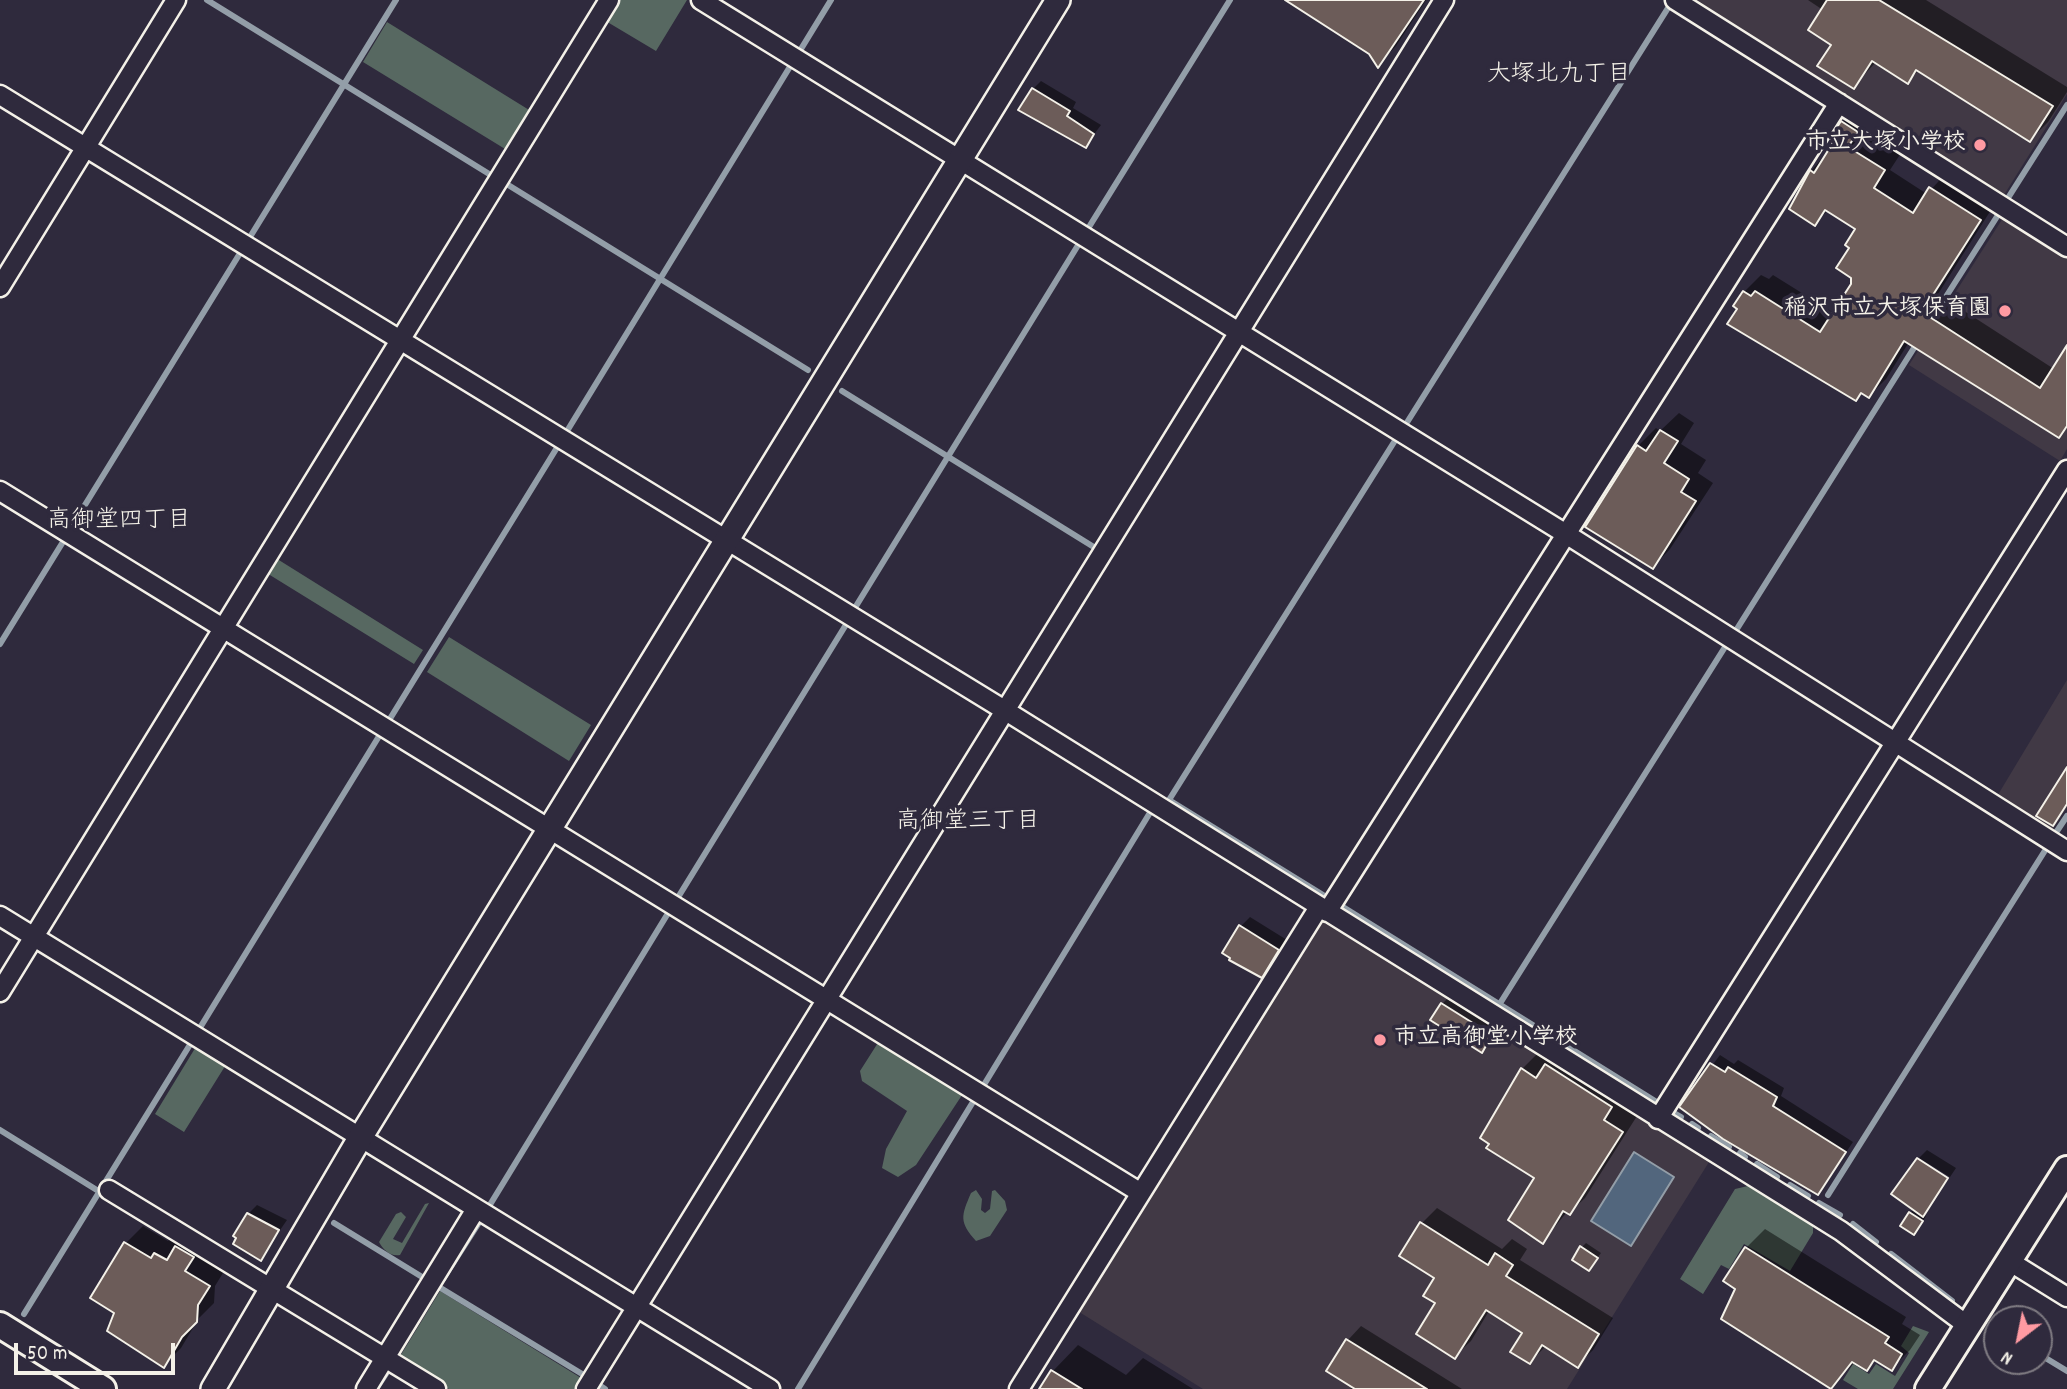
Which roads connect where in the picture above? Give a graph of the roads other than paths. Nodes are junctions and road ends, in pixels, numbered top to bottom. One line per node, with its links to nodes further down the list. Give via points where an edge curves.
1 (176, 0): 9 (street)
2 (609, 0): 14 (street)
3 (701, 0): 10 (street)
4 (1058, 0): 10 (street)
5 (1444, 0): 13 (street)
6 (1675, 0): 8 (street)
7 (0, 95): 9 (street)
8 (1839, 103): 11 (street); 17 (street)
9 (86, 148): 12 (street); 14 (street)
10 (961, 160): 13 (street); 18 (street)
11 (2067, 247)
12 (0, 287)
13 (1238, 331): 17 (street); 20 (street)
14 (400, 341): 18 (street); 19 (street)
15 (2067, 470): 21 (street)
16 (0, 491): 19 (street)
17 (1566, 534): 21 (street); 24 (street)
18 (727, 541): 20 (street); 22 (street)
19 (224, 627): 22 (street); 26 (street)
20 (1006, 711): 24 (street); 28 (street)
21 (1895, 742): 23 (street); 29 (street)
22 (549, 830): 28 (street); 30 (street)
23 (2067, 851)
24 (1323, 909): 29 (street); 33 (street)
25 (0, 916): 26 (street)
26 (34, 937): 27 (street); 30 (street)
27 (0, 992)
28 (827, 1000): 33 (street); 38 (street)
29 (1658, 1119): 40 (street, via 1841,1231)
30 (360, 1138): 34 (street); 36 (street)
31 (2067, 1169): 35 (main road)
32 (109, 1190): 36 (street)
33 (1141, 1193): 48 (street)
34 (476, 1209): 38 (street); 41 (street)
35 (2009, 1261): 37 (street); 40 (main road)
36 (271, 1289): 41 (street); 43 (street)
37 (2067, 1297)
38 (637, 1308): 46 (street); 47 (street)
39 (0, 1325): 42 (main road)
40 (1968, 1326): 49 (main road)
41 (385, 1358): 44 (street); 45 (street)
42 (103, 1389)
43 (213, 1389)
44 (366, 1389)
45 (436, 1389)
46 (586, 1389)
47 (770, 1389)
48 (1019, 1389)
49 (1928, 1389)

